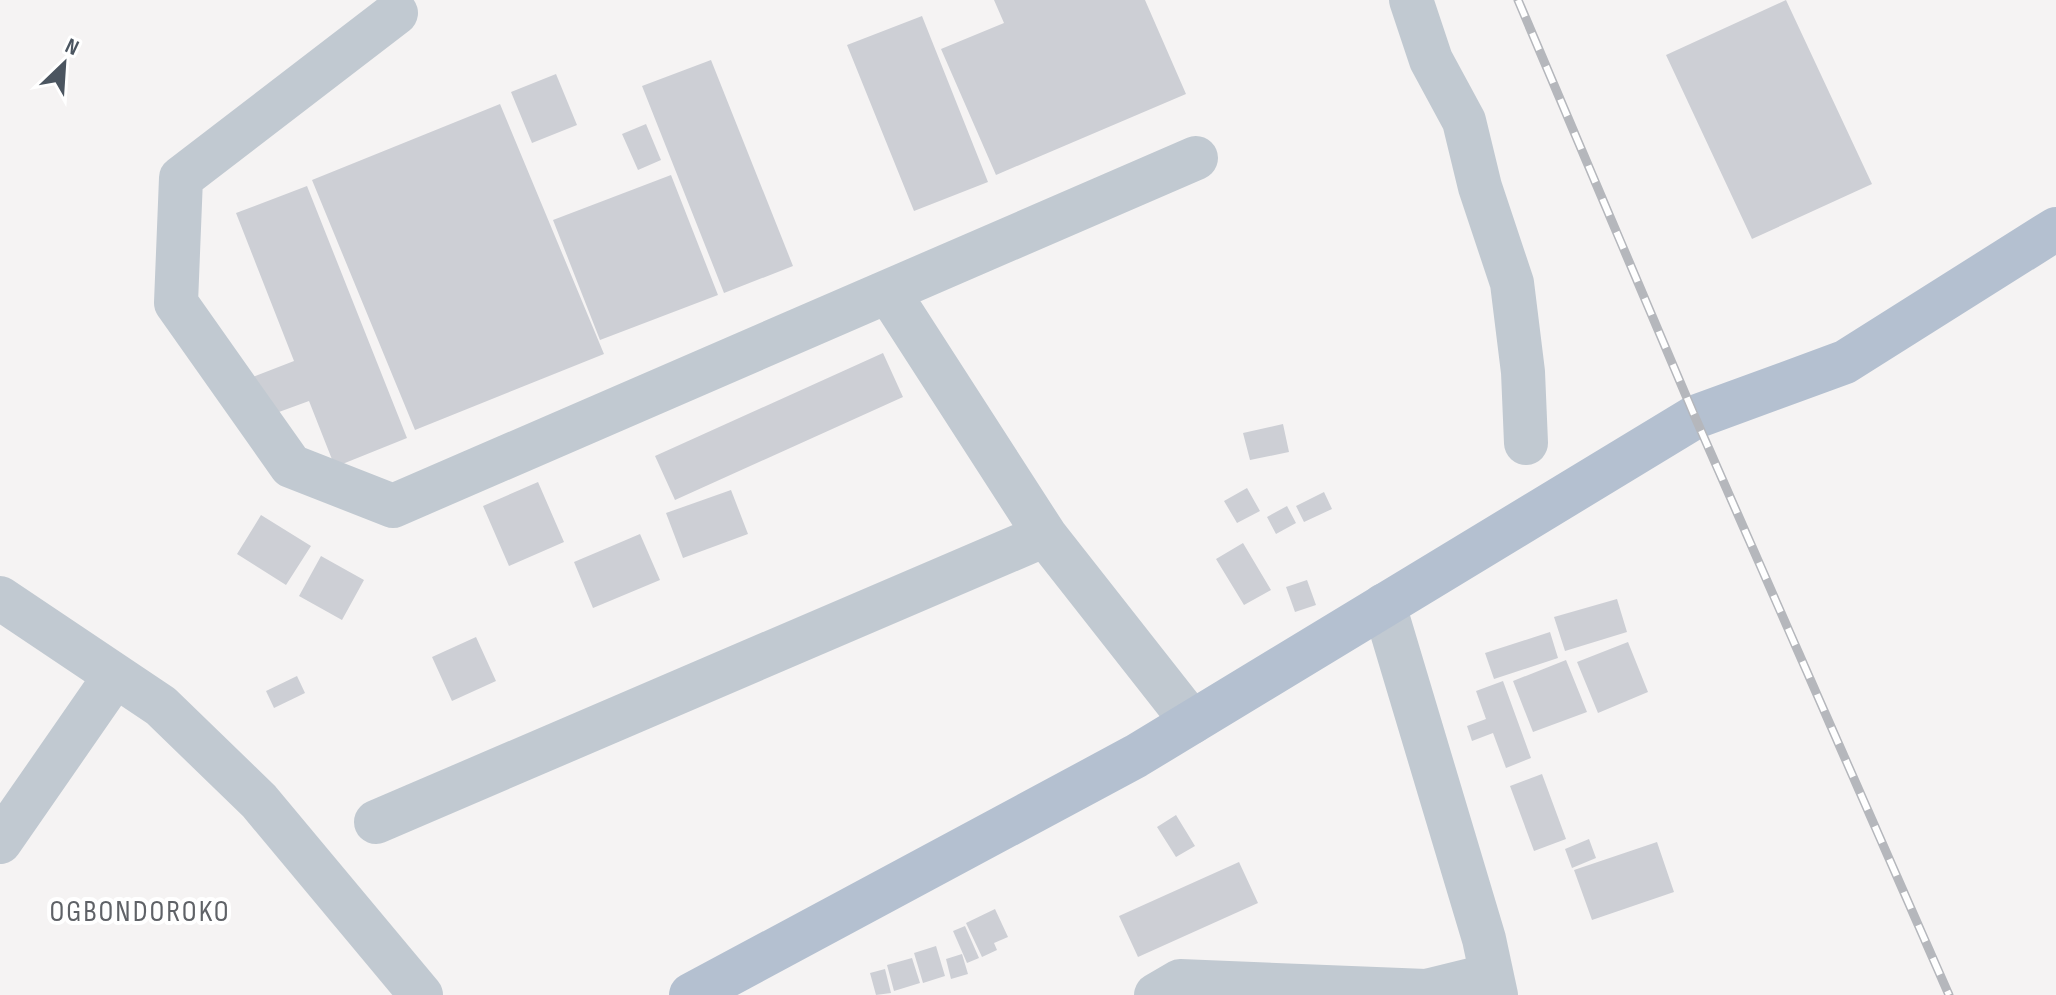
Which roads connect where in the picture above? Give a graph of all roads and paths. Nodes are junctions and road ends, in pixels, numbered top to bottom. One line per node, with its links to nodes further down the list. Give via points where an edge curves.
1 (1411, 0): 6 (street, via 1431,60 1464,121 1512,283)
2 (396, 13): 5 (street, via 181,178 176,303 291,466 393,506)
3 (1196, 158): 5 (street)
4 (2056, 229): 9 (main road, via 1845,362 1695,417)
5 (889, 293): 7 (street)
6 (1526, 443)
7 (1045, 535): 11 (street); 12 (street)
8 (0, 598): 10 (street)
9 (1384, 605): 11 (main road); 14 (street)
10 (115, 676): 13 (street); 15 (street, via 161,706 259,801)
11 (1192, 722): 16 (main road)
12 (376, 822)
13 (0, 842)
14 (1494, 985): 17 (street, via 1426,991 1180,981)
15 (421, 995)
16 (691, 995)
17 (1156, 995)

